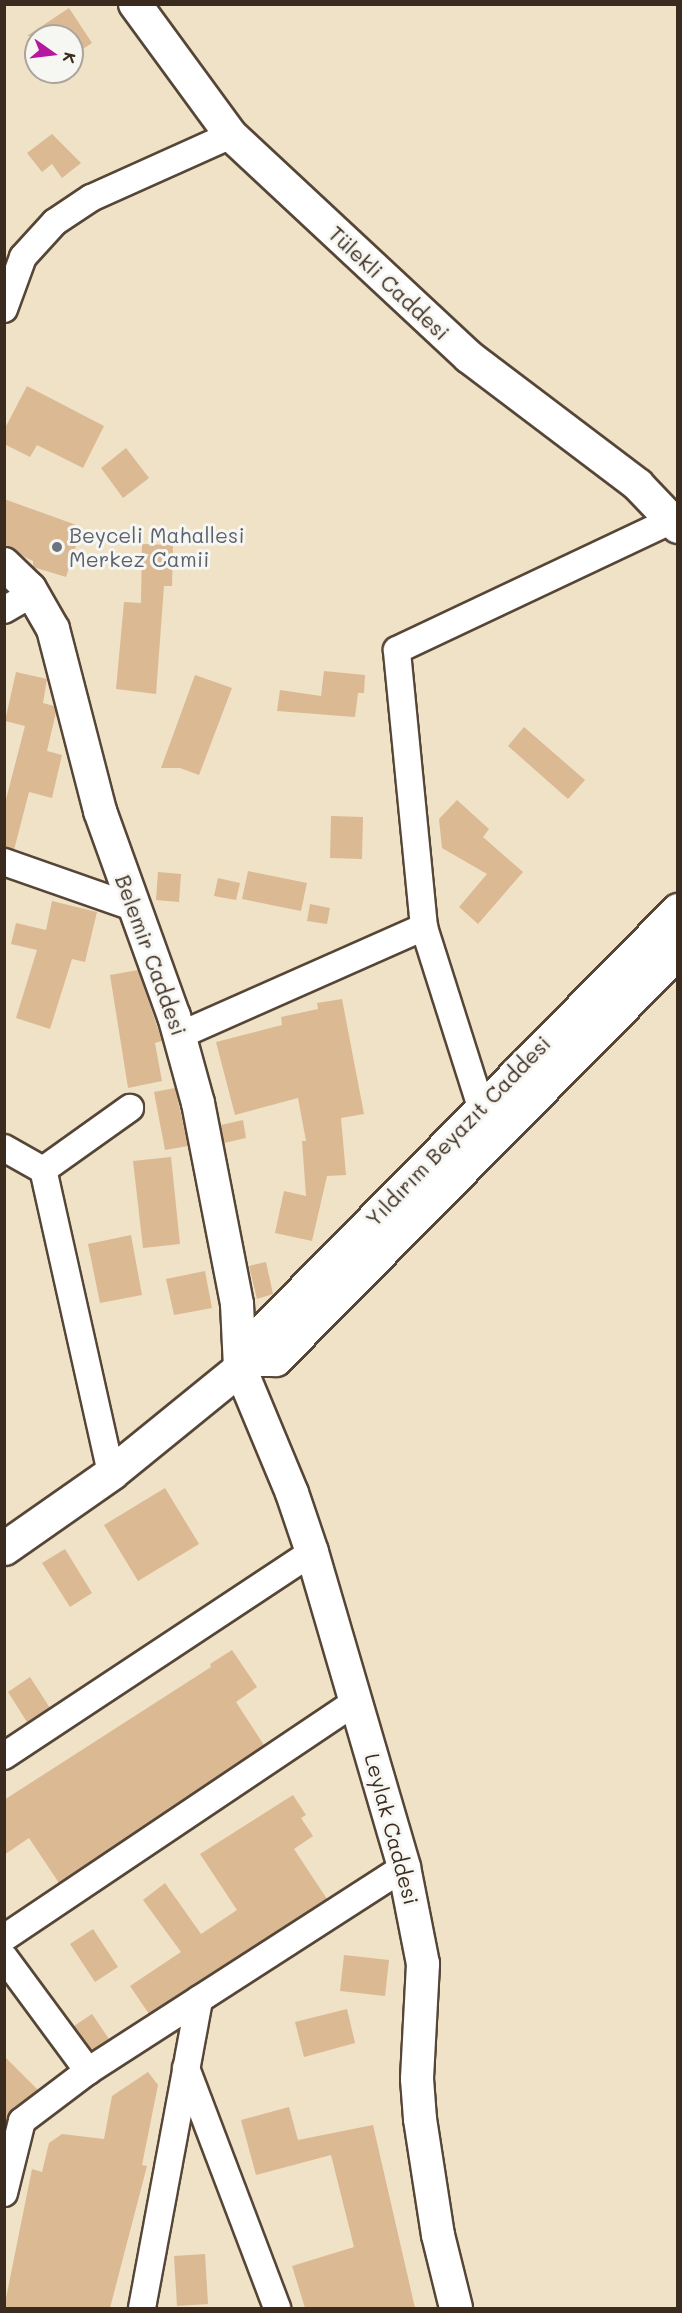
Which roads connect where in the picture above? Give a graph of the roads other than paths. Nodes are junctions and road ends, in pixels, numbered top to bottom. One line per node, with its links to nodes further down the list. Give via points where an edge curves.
1 (135, 4): 2 (street, Tülekli Caddesi)
2 (231, 135): 3 (street, via 91,198 54,222 23,257); 4 (street, Tülekli Caddesi, via 469,357 638,485)
3 (4, 309)
4 (674, 524): 11 (street, via 397,650)
5 (4, 564): 6 (street, Belemir Caddesi)
6 (33, 593): 7 (street); 9 (street, Belemir Caddesi, via 53,629 64,662 87,769)
7 (4, 610)
8 (4, 862): 9 (street)
9 (135, 908): 13 (street, Belemir Caddesi)
10 (678, 909): 14 (main road, Yıldırım Beyazıt Caddesi)
11 (424, 927): 13 (street); 14 (street)
12 (678, 951): 18 (main road, Yıldırım Beyazıt Caddesi, via 275,1359)
13 (180, 1035): 18 (street, Belemir Caddesi, via 198,1103 237,1304)
14 (481, 1107): 18 (main road, Yıldırım Beyazıt Caddesi, via 259,1335)
15 (130, 1108): 17 (street)
16 (4, 1148): 17 (street)
17 (43, 1170): 19 (street)
18 (244, 1363): 19 (main road, Yıldırım Beyazıt Caddesi); 21 (street, Leylak Caddesi)
19 (111, 1473): 20 (main road, Yıldırım Beyazıt Caddesi)
20 (4, 1548)
21 (312, 1552): 22 (street, Leylak Caddesi); 23 (street)
22 (357, 1701): 24 (street, Leylak Caddesi); 25 (street)
23 (4, 1756)
24 (404, 1867): 27 (street); 33 (street, Leylak Caddesi, via 423,1964 417,2079 420,2119 438,2235)
25 (4, 1938)
26 (4, 1957): 29 (street)
27 (199, 1999): 28 (street); 29 (street)
28 (186, 2068): 31 (street); 32 (street)
29 (88, 2071): 30 (street, via 22,2121)
30 (4, 2193)
31 (142, 2308)
32 (277, 2308)
33 (456, 2308)

